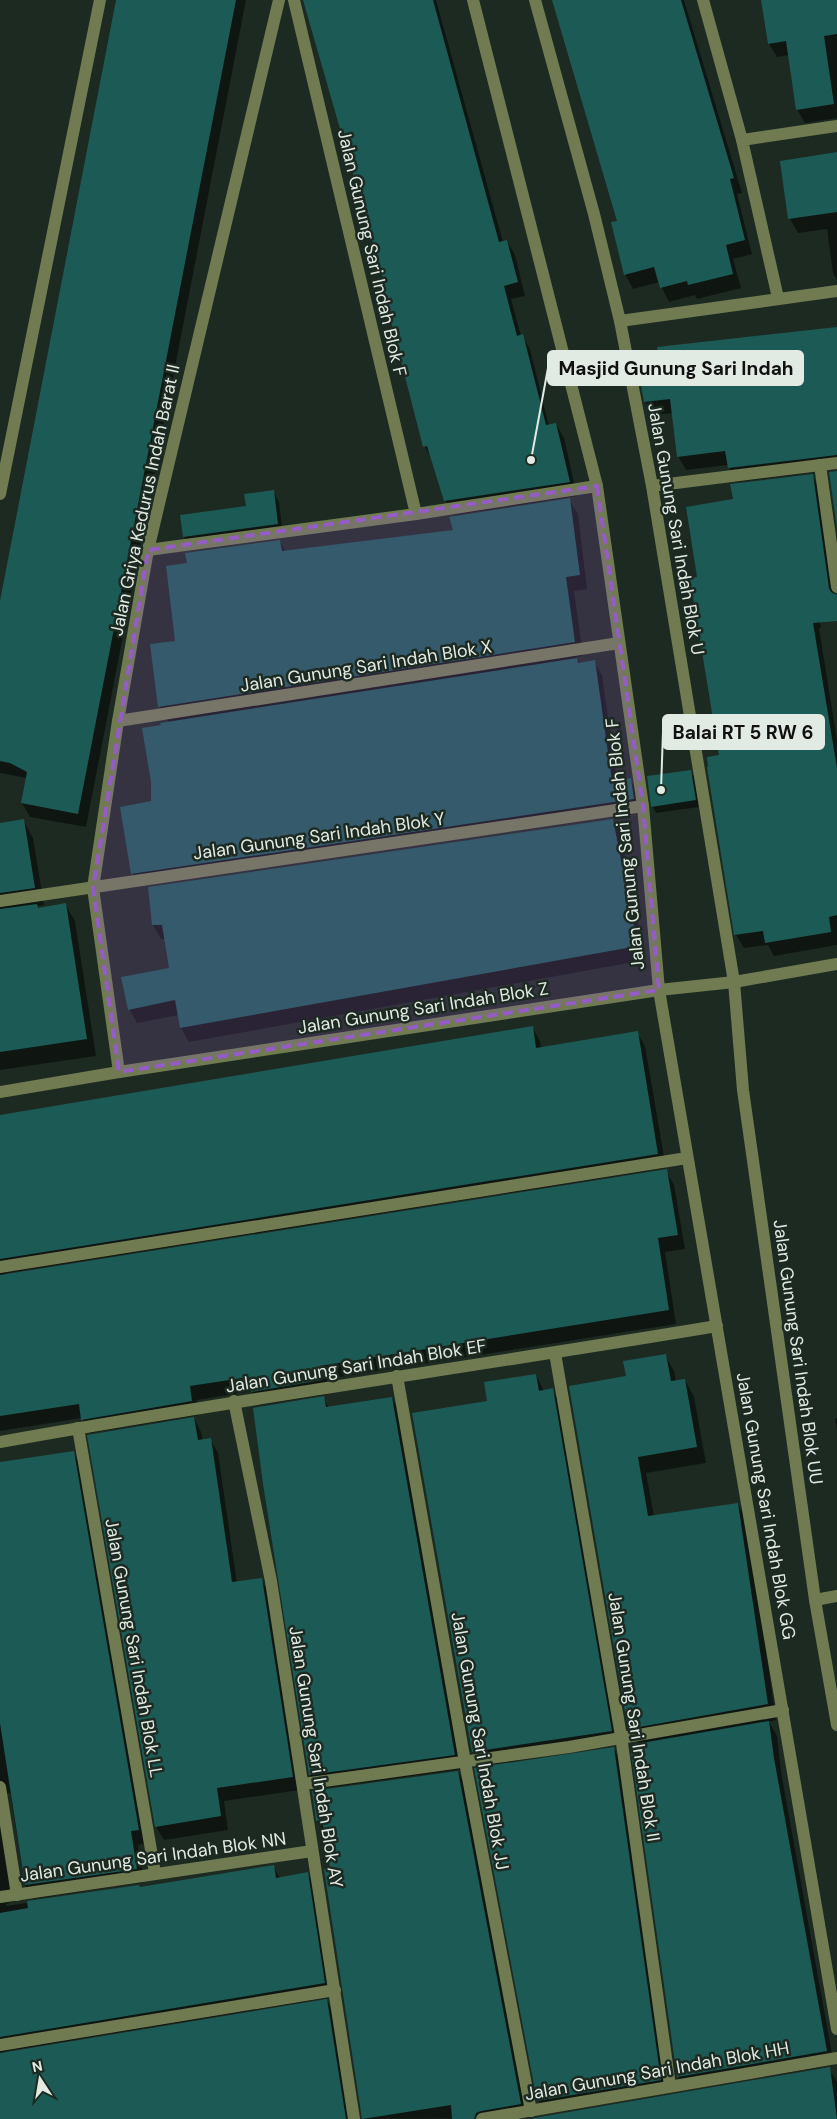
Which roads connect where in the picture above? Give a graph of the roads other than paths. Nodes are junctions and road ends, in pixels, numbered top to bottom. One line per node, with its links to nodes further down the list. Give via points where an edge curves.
1 (100, 0): 16 (street)
2 (280, 0): 18 (street, Jalan Griya Kedurus Indah Barat II)
3 (294, 0): 17 (street, Jalan Gunung Sari Indah Blok F)
4 (473, 0): 14 (street, Jalan Gunung Sari Indah Blok F)
5 (535, 0): 11 (street, Jalan Gunung Sari Indah Blok U)
6 (703, 0): 8 (street)
7 (837, 126): 8 (street)
8 (742, 140): 10 (street)
9 (837, 291): 10 (street)
10 (778, 298): 11 (street)
11 (620, 321): 15 (street, Jalan Gunung Sari Indah Blok U)
12 (837, 463): 13 (street)
13 (820, 465): 15 (street); 19 (street)
14 (597, 486): 17 (street); 20 (street, Jalan Gunung Sari Indah Blok F)
15 (652, 486): 26 (street, Jalan Gunung Sari Indah Blok U)
16 (0, 494)
17 (416, 514): 18 (street)
18 (148, 550): 21 (street, Jalan Griya Kedurus Indah Barat II)
19 (837, 587)
20 (619, 643): 21 (street, Jalan Gunung Sari Indah Blok X); 22 (street, Jalan Gunung Sari Indah Blok F)
21 (118, 721): 23 (street, Jalan Griya Kedurus Indah Barat II)
22 (643, 806): 23 (street, Jalan Gunung Sari Indah Blok Y); 27 (street, Jalan Gunung Sari Indah Blok F)
23 (93, 888): 24 (street, Jalan Gunung Sari Indah Blok Y); 28 (street, Jalan Griya Kedurus Indah Barat II)
24 (0, 901)
25 (837, 964): 26 (street, Jalan Gunung Sari Indah Blok Z)
26 (734, 982): 27 (street, Jalan Gunung Sari Indah Blok Z); 39 (street, Jalan Gunung Sari Indah Blok UU, via 743,1090)
27 (659, 990): 28 (street, Jalan Gunung Sari Indah Blok Z); 30 (street, Jalan Gunung Sari Indah Blok GG)
28 (119, 1072): 29 (street, Jalan Gunung Sari Indah Blok Z)
29 (0, 1092)
30 (687, 1158): 31 (street); 32 (street, Jalan Gunung Sari Indah Blok GG)
31 (0, 1268)
32 (717, 1326): 33 (street, Jalan Gunung Sari Indah Blok EF); 40 (street, Jalan Gunung Sari Indah Blok GG)
33 (555, 1354): 34 (street, Jalan Gunung Sari Indah Blok EF); 42 (street, Jalan Gunung Sari Indah Blok II)
34 (397, 1376): 35 (street, Jalan Gunung Sari Indah Blok EF); 43 (street, Jalan Gunung Sari Indah Blok JJ)
35 (234, 1401): 36 (street, Jalan Gunung Sari Indah Blok EF); 44 (street, Jalan Gunung Sari Indah Blok AY, via 271,1581)
36 (78, 1428): 37 (street, Jalan Gunung Sari Indah Blok EF); 47 (street, Jalan Gunung Sari Indah Blok LL)
37 (0, 1442)
38 (837, 1596): 39 (street)
39 (815, 1600): 41 (street, Jalan Gunung Sari Indah Blok UU)
40 (783, 1710): 42 (street); 51 (street, Jalan Gunung Sari Indah Blok GG)
41 (837, 1725)
42 (621, 1736): 43 (street); 54 (street, Jalan Gunung Sari Indah Blok II)
43 (465, 1762): 44 (street); 55 (street, Jalan Gunung Sari Indah Blok JJ)
44 (302, 1784): 46 (street, Jalan Gunung Sari Indah Blok AY)
45 (0, 1787): 48 (street)
46 (312, 1851): 47 (street, Jalan Gunung Sari Indah Blok NN); 50 (street, Jalan Gunung Sari Indah Blok AY)
47 (155, 1873): 48 (street, Jalan Gunung Sari Indah Blok NN)
48 (17, 1895): 49 (street, Jalan Gunung Sari Indah Blok NN)
49 (0, 1897)
50 (336, 1990): 52 (street); 56 (street, Jalan Gunung Sari Indah Blok AY)
51 (837, 2029)
52 (0, 2045)
53 (837, 2058): 54 (street, Jalan Gunung Sari Indah Blok HH)
54 (670, 2086): 55 (street, Jalan Gunung Sari Indah Blok HH)
55 (532, 2111): 57 (street, Jalan Gunung Sari Indah Blok HH)
56 (354, 2119)
57 (482, 2119)

